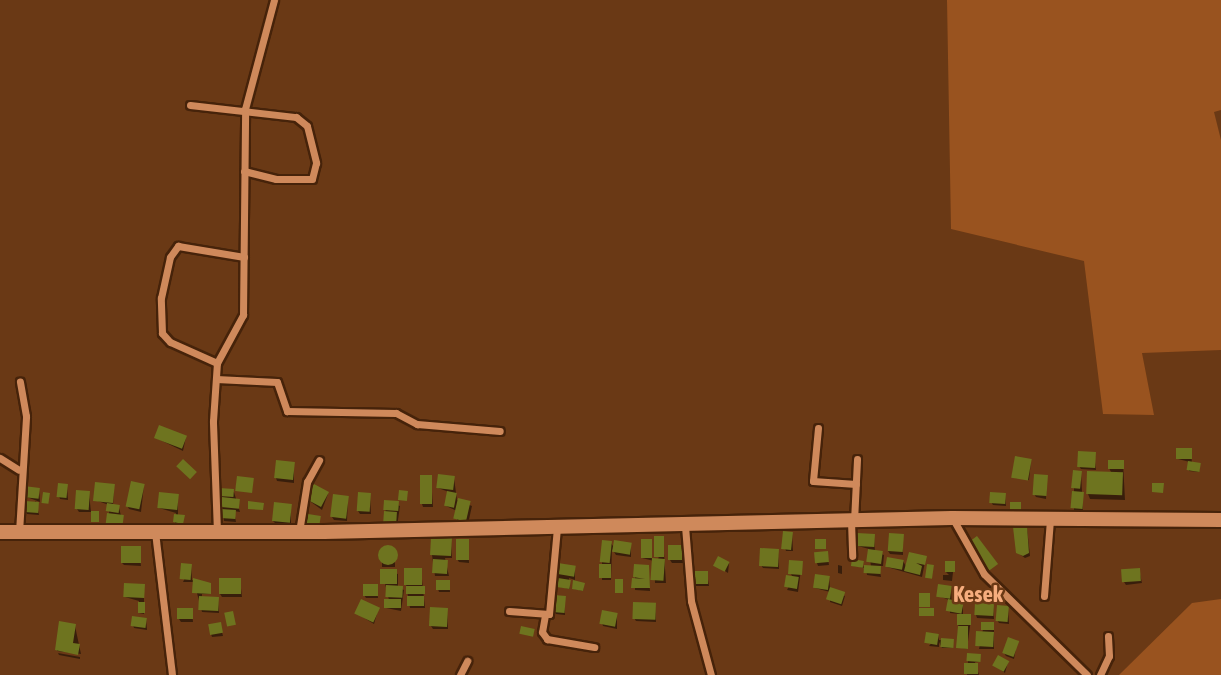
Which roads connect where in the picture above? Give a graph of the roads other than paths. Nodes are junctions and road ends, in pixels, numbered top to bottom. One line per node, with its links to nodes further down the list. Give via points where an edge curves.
1 (274, 0): 3 (street)
2 (190, 104): 3 (street)
3 (245, 110): 4 (street); 4 (street, via 300,118 310,132 316,163 315,174 308,181)
4 (244, 171): 5 (street)
5 (244, 257): 6 (street, via 243,315); 6 (street, via 178,246 170,257 160,308 162,333 170,342)
6 (217, 363): 7 (street)
7 (216, 379): 10 (street, via 277,382 287,411 396,413 417,424); 25 (street)
8 (20, 382): 14 (street, via 26,416)
9 (818, 428): 15 (street, via 813,481)
10 (500, 431)
11 (0, 458): 14 (street)
12 (857, 459): 15 (street)
13 (319, 460): 26 (street, via 307,482)
14 (19, 470): 24 (street)
15 (856, 484): 19 (street)
16 (952, 518): 17 (main road); 19 (main road); 37 (street, via 984,573)
17 (1050, 519): 18 (main road); 28 (street)
18 (1221, 520)
19 (853, 522): 20 (main road); 27 (street)
20 (685, 526): 21 (main road); 36 (street, via 691,601)
21 (557, 528): 26 (main road); 30 (street, via 549,614)
22 (155, 531): 24 (main road); 25 (main road); 34 (street)
23 (0, 532): 24 (main road)
24 (19, 532)
25 (217, 532): 26 (main road)
26 (299, 532)
27 (852, 556)
28 (1044, 596)
29 (509, 611): 30 (street)
30 (545, 615): 32 (street, via 542,636)
31 (1108, 636): 38 (street, via 1109,656)
32 (594, 648)
33 (467, 661): 35 (street)
34 (172, 675)
35 (460, 675)
36 (711, 675)
37 (1087, 675)
38 (1100, 675)

